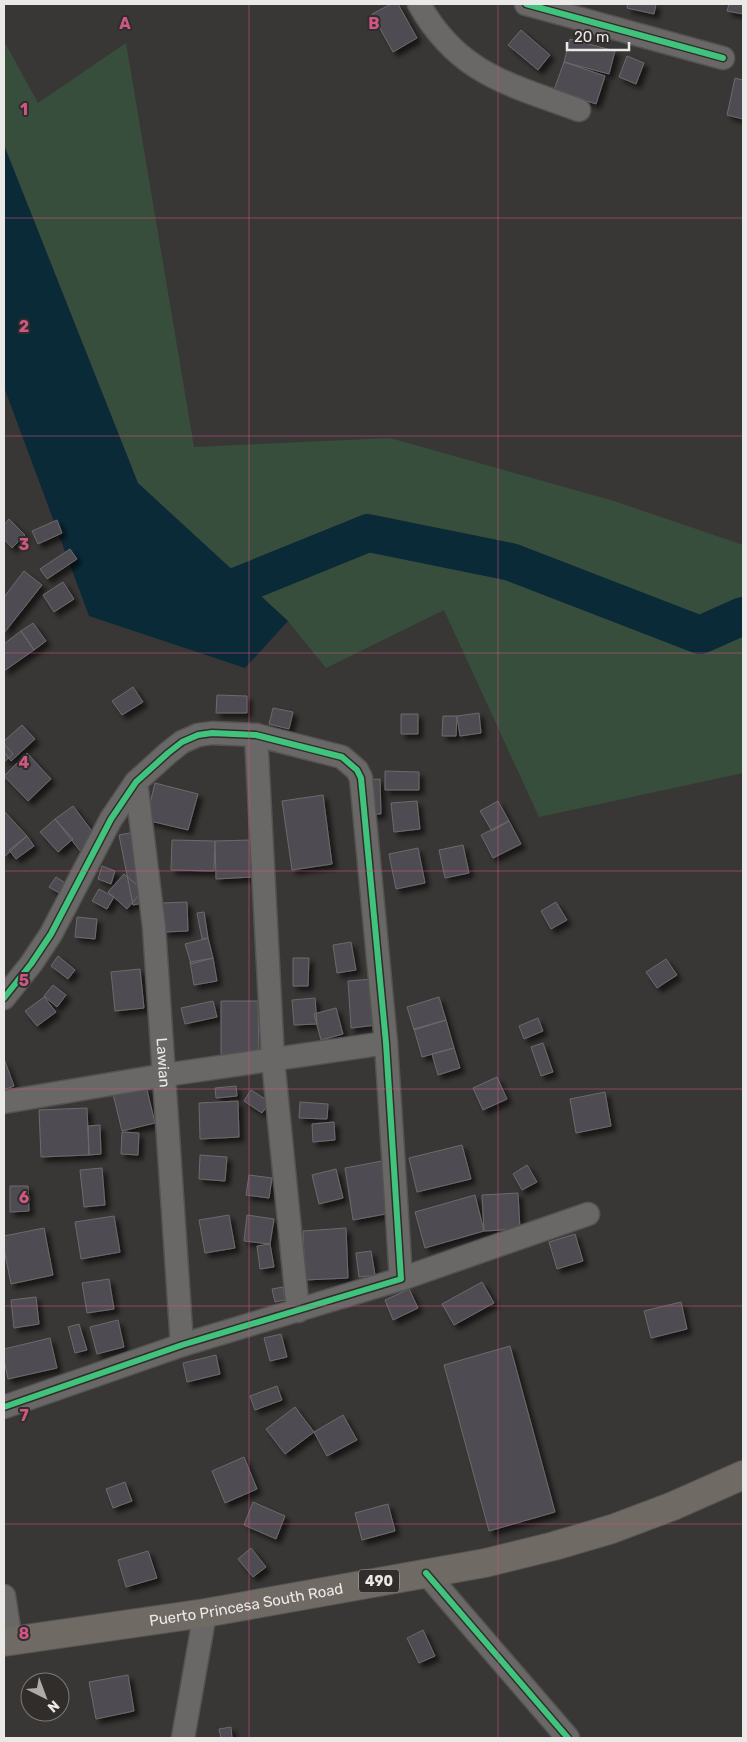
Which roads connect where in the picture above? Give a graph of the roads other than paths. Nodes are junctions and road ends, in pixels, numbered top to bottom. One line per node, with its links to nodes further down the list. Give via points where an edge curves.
1 (419, 4): 4 (street, via 441,38 467,62 496,79)
2 (526, 4): 3 (street)
3 (723, 58)
4 (579, 110)
5 (256, 735): 6 (street, via 198,735 182,742); 8 (street, via 342,757 361,778); 9 (street)
6 (136, 782): 7 (street, via 112,819 51,934); 10 (street, Lawian, via 154,927)
7 (4, 998)
8 (386, 1043): 9 (street); 13 (street)
9 (273, 1060): 10 (street); 14 (street)
10 (165, 1075): 11 (street); 15 (street, Lawian)
11 (4, 1102)
12 (588, 1214): 13 (street)
13 (401, 1279): 14 (street)
14 (298, 1311): 15 (street)
15 (182, 1345): 16 (street)
16 (4, 1407)
17 (740, 1483): 18 (main road, Puerto Princesa South Road / 490, via 612,1529 554,1546)
18 (426, 1573): 20 (main road, Puerto Princesa South Road / 490); 23 (street)
19 (4, 1596): 21 (street)
20 (205, 1613): 21 (main road, Puerto Princesa South Road / 490); 22 (street)
21 (8, 1642)
22 (183, 1738)
23 (568, 1738)

